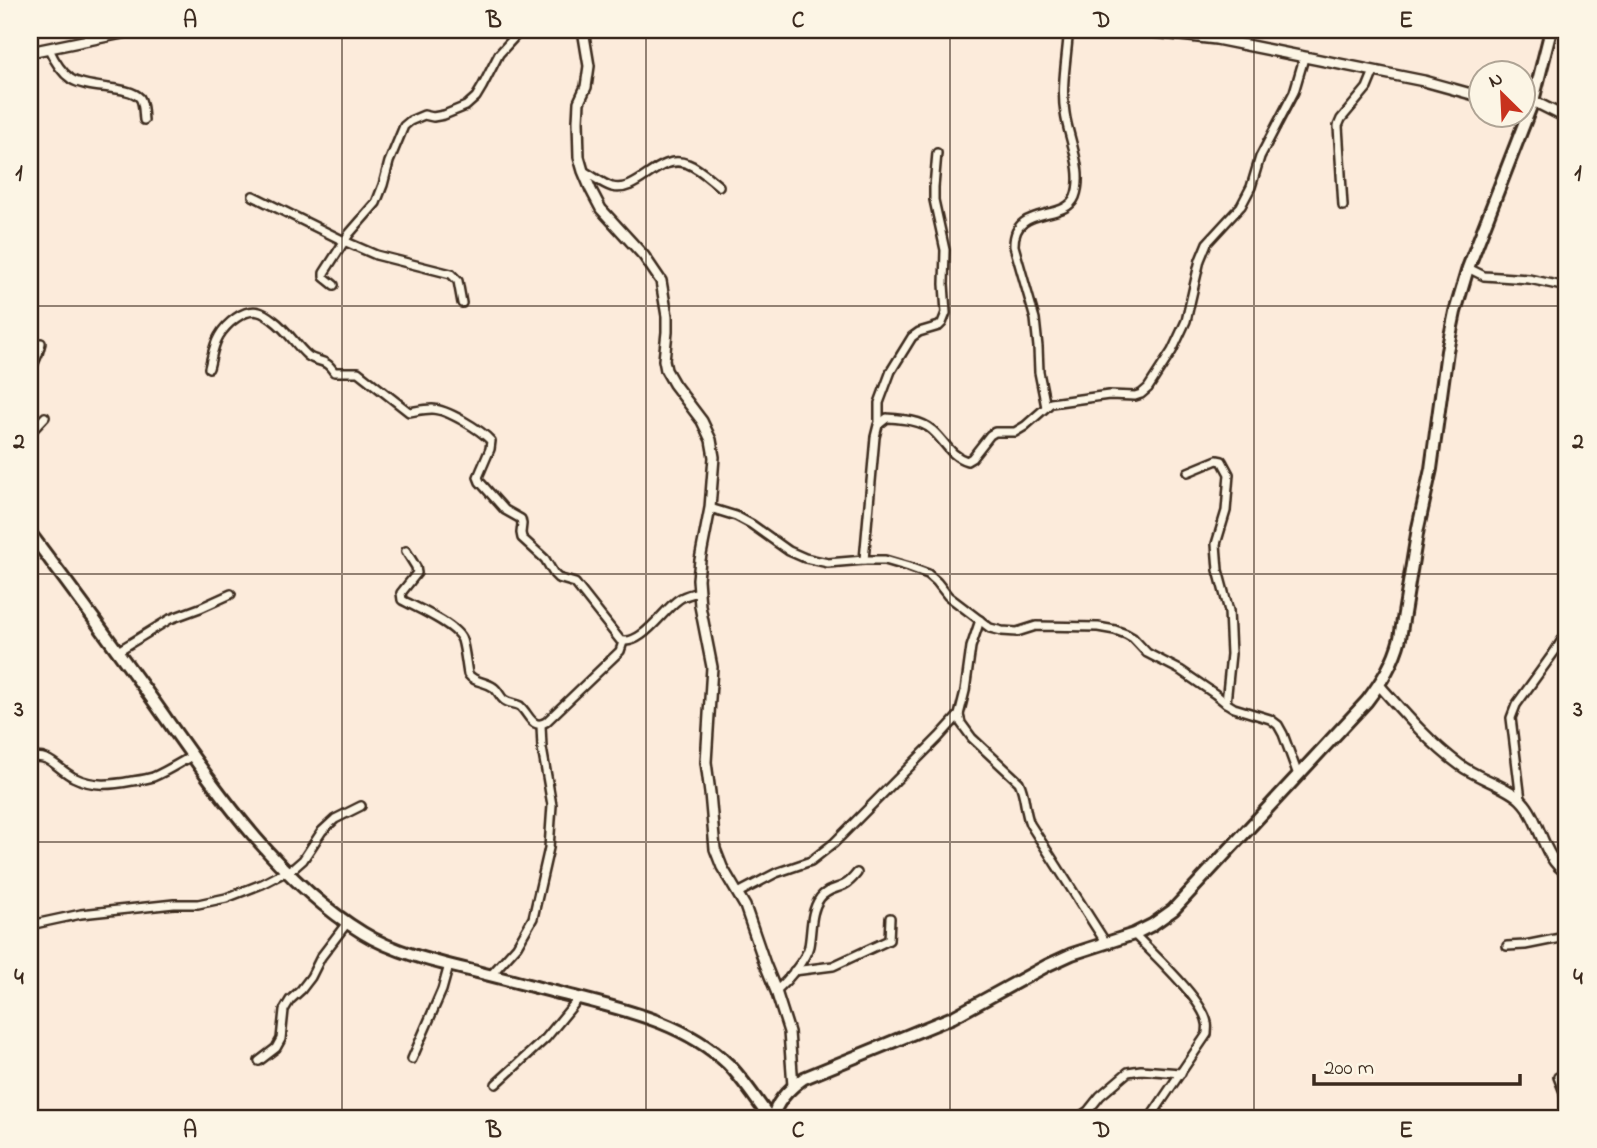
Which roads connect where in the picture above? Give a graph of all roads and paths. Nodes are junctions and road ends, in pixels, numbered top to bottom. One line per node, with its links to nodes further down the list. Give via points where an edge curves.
1 (137, 30): 8 (street)
2 (521, 30): 23 (street, via 499,54 476,97 466,106 404,126 376,203)
3 (583, 30): 19 (street, via 589,66 579,102)
4 (1070, 30): 31 (street, via 1064,104 1077,173 1075,196 1063,208 1024,222 1014,237 1035,318)
5 (1114, 30): 10 (street, via 1216,39)
6 (1551, 30): 12 (main road)
7 (30, 33): 9 (street)
8 (49, 49): 9 (street); 16 (street, via 73,81 133,93 142,103)
9 (31, 51)
10 (1304, 58): 11 (street); 31 (street, via 1294,92 1260,157 1251,187 1241,206 1207,243 1186,321 1148,388 1135,396 1109,395)
11 (1374, 71): 13 (street); 22 (street, via 1338,127)
12 (1538, 76)
13 (1468, 93)
14 (1538, 110): 15 (street)
15 (1567, 118)
16 (144, 120)
17 (1520, 130): 24 (main road)
18 (937, 153): 33 (street, via 934,200 945,250 946,313 939,326 912,337 879,403)
19 (583, 171): 20 (street, via 612,187 622,187 678,161 690,164); 36 (street, via 601,209 661,281 667,316 666,370 711,440)
20 (719, 186)
21 (253, 196): 23 (street)
22 (1343, 206)
23 (344, 241): 25 (street, via 324,273); 27 (street, via 376,255 451,274 458,281)
24 (1468, 268): 26 (street, via 1484,276); 46 (main road, via 1447,351 1400,638)
25 (334, 285)
26 (1567, 287)
27 (463, 303)
28 (41, 342): 30 (street)
29 (209, 368): 44 (street, via 219,336 228,325 250,311 260,312 274,320 312,360 327,364 334,372 358,372 409,412 438,410 485,435 491,442 480,482 505,510 521,519 522,538 545,559 554,575 575,583)
30 (30, 373)
31 (1046, 407): 33 (street, via 1015,432 990,435 967,461 932,429 887,418)
32 (46, 417): 34 (street)
33 (879, 424): 39 (street)
34 (30, 433)
35 (1188, 472): 47 (street, via 1217,460 1229,474 1226,511 1216,544 1229,611)
36 (710, 508): 39 (street, via 736,516 806,558 828,563); 40 (street)
37 (30, 533): 45 (main road)
38 (407, 551): 49 (street, via 417,573 401,593 402,600 460,636 471,678 494,687 504,700 521,707)
39 (864, 560): 42 (street, via 909,566 928,574)
40 (699, 592): 44 (street, via 677,600 648,629); 58 (street, via 712,667 706,762 715,849)
41 (231, 594): 45 (street, via 170,619)
42 (980, 620): 47 (street, via 1002,631 1036,626 1115,630); 48 (street)
43 (1567, 632): 53 (street, via 1511,718)
44 (623, 642): 49 (street, via 620,651)
45 (118, 652): 50 (main road)
46 (1379, 685): 52 (main road); 53 (street, via 1461,766)
47 (1226, 703): 52 (street, via 1278,725)
48 (959, 715): 58 (street, via 811,861); 64 (street, via 972,738 1019,782 1030,824)
49 (541, 725): 68 (street, via 552,805 549,848 533,918 517,946)
50 (192, 756): 51 (street, via 151,778 110,785 79,779 45,758); 55 (main road)
51 (30, 758)
52 (1298, 775): 62 (main road, via 1173,909)
53 (1521, 800): 57 (street, via 1553,858)
54 (361, 806): 55 (street, via 335,819 303,860)
55 (287, 871): 60 (main road); 61 (street, via 207,902 111,910)
56 (857, 873): 67 (street, via 821,897 811,922 809,946)
57 (1567, 873)
58 (738, 893): 69 (street)
59 (890, 918): 67 (street, via 889,940 880,945 833,966)
60 (347, 923): 66 (main road, via 388,946); 72 (street, via 284,1010 276,1048)
61 (30, 925)
62 (1134, 934): 64 (main road); 73 (street, via 1205,1015 1207,1034)
63 (1567, 940): 65 (street)
64 (1106, 943): 76 (main road, via 1048,965 953,1017 812,1074)
65 (1507, 946)
66 (449, 965): 68 (main road); 71 (street)
67 (794, 971): 69 (street)
68 (490, 976): 70 (main road)
69 (776, 991): 76 (street, via 789,1032)
70 (579, 998): 75 (street, via 546,1038); 78 (main road, via 635,1013 689,1036 727,1064)
71 (412, 1059)
72 (259, 1061)
73 (1181, 1073): 81 (street, via 1128,1072); 82 (street)
74 (1558, 1077): 77 (street)
75 (496, 1084)
76 (790, 1089): 78 (main road, via 767,1100); 80 (main road)
77 (1565, 1091): 79 (street)
78 (754, 1097): 80 (main road)
79 (1567, 1111)
80 (771, 1118)
81 (1078, 1118)
82 (1150, 1118)

